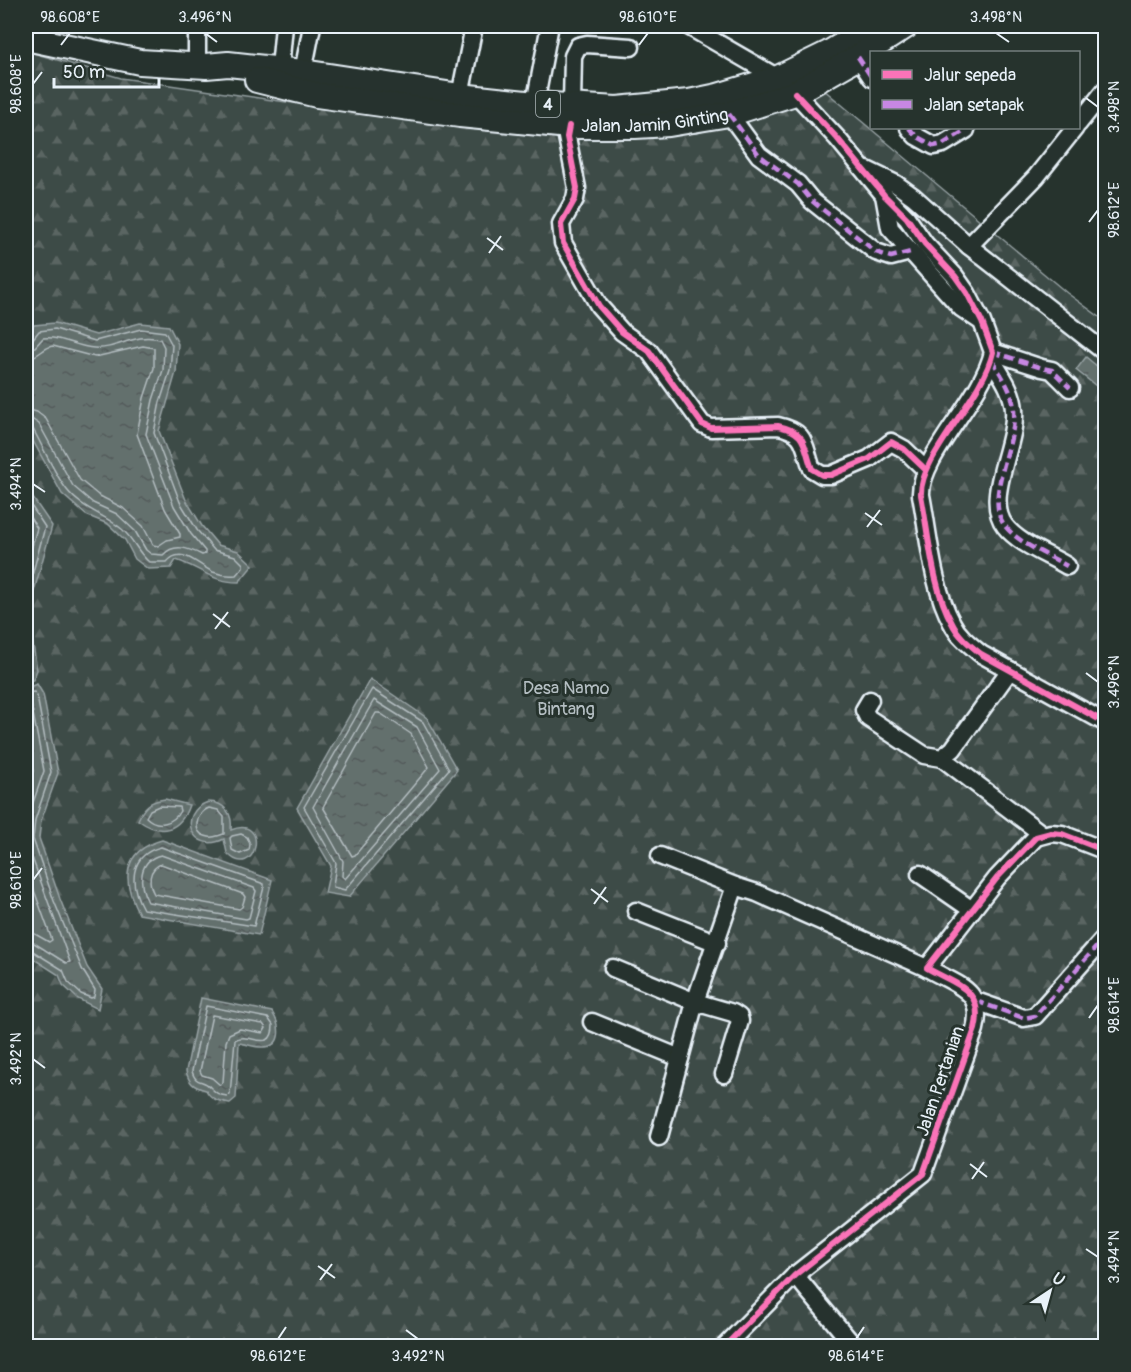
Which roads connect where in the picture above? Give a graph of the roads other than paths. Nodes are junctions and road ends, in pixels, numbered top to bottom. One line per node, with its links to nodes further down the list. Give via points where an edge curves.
1 (195, 26): 12 (street)
2 (284, 26): 15 (street)
3 (312, 26): 13 (street)
4 (474, 26): 18 (street)
5 (688, 26): 16 (street)
6 (874, 26): 16 (highway, Jalan Jamin Ginting / 4, via 829,53)
7 (906, 26): 11 (highway, Jalan Jamin Ginting / 4)
8 (549, 30): 19 (street)
9 (26, 38): 12 (highway, Jalan Jamin Ginting / 4, via 140,62)
10 (631, 47): 21 (street, via 578,46 573,56)
11 (858, 57): 14 (street); 16 (highway, Jalan Jamin Ginting / 4)
12 (202, 66): 15 (highway, Jalan Jamin Ginting / 4, via 229,74)
13 (303, 72): 15 (highway, Jalan Jamin Ginting / 4); 18 (highway, Jalan Jamin Ginting / 4)
14 (870, 75)
15 (279, 77): 21 (highway, Jalan Jamin Ginting / 4, via 316,94 460,115)
16 (786, 86): 20 (highway, Jalan Jamin Ginting / 4); 21 (highway, Jalan Jamin Ginting / 4); 26 (street)
17 (1106, 89): 22 (street)
18 (460, 96): 19 (highway, Jalan Jamin Ginting / 4)
19 (536, 104): 21 (highway, Jalan Jamin Ginting / 4)
20 (729, 114): 21 (highway, Jalan Jamin Ginting / 4, via 635,126); 29 (street, via 759,155 876,252 891,257)
21 (571, 115): 34 (street, via 567,137 577,188 561,224 563,243 599,306 622,332 649,351 696,418 711,428 778,426 797,432 812,469 822,475 869,459 891,441)
22 (1080, 122)
23 (910, 129): 25 (street, via 934,146)
24 (1074, 129): 28 (street, via 1036,177)
25 (966, 130)
26 (861, 167): 27 (street); 28 (street, via 896,184)
27 (884, 195): 29 (street, via 890,228); 30 (street, via 955,276)
28 (969, 246): 31 (street)
29 (910, 252): 30 (street, via 961,308)
30 (982, 322): 32 (street)
31 (1106, 354)
32 (992, 356): 33 (street, via 1052,370); 34 (street, via 974,396); 35 (street, via 1014,408 1013,436 997,495 1000,517 1020,539)
33 (1070, 388)
34 (926, 470): 36 (street, via 921,495 939,591 949,617 965,641)
35 (1067, 566)
36 (1010, 670): 38 (street); 39 (street, via 953,749)
37 (870, 700): 39 (street, via 864,710 866,716 924,755)
38 (1106, 723)
39 (942, 758): 40 (street)
40 (1042, 834): 41 (street, via 1062,834); 45 (street, via 1031,841)
41 (1106, 851)
42 (660, 855): 44 (street)
43 (920, 874): 45 (street)
44 (735, 886): 48 (street); 50 (street, via 757,892)
45 (972, 910): 50 (street)
46 (636, 911): 48 (street)
47 (1106, 936): 51 (street, via 1035,1016 1024,1018)
48 (717, 943): 52 (street)
49 (613, 968): 52 (street)
50 (927, 968): 51 (street, via 969,992)
51 (976, 1001): 57 (street, Jalan Pertanian, via 975,1029 923,1174)
52 (695, 1002): 54 (street); 55 (street, via 740,1018)
53 (592, 1022): 54 (street)
54 (680, 1058): 56 (street)
55 (724, 1074)
56 (659, 1137)
57 (795, 1275): 58 (street, Jalan Pertanian); 59 (street)
58 (725, 1347)
59 (854, 1347)

